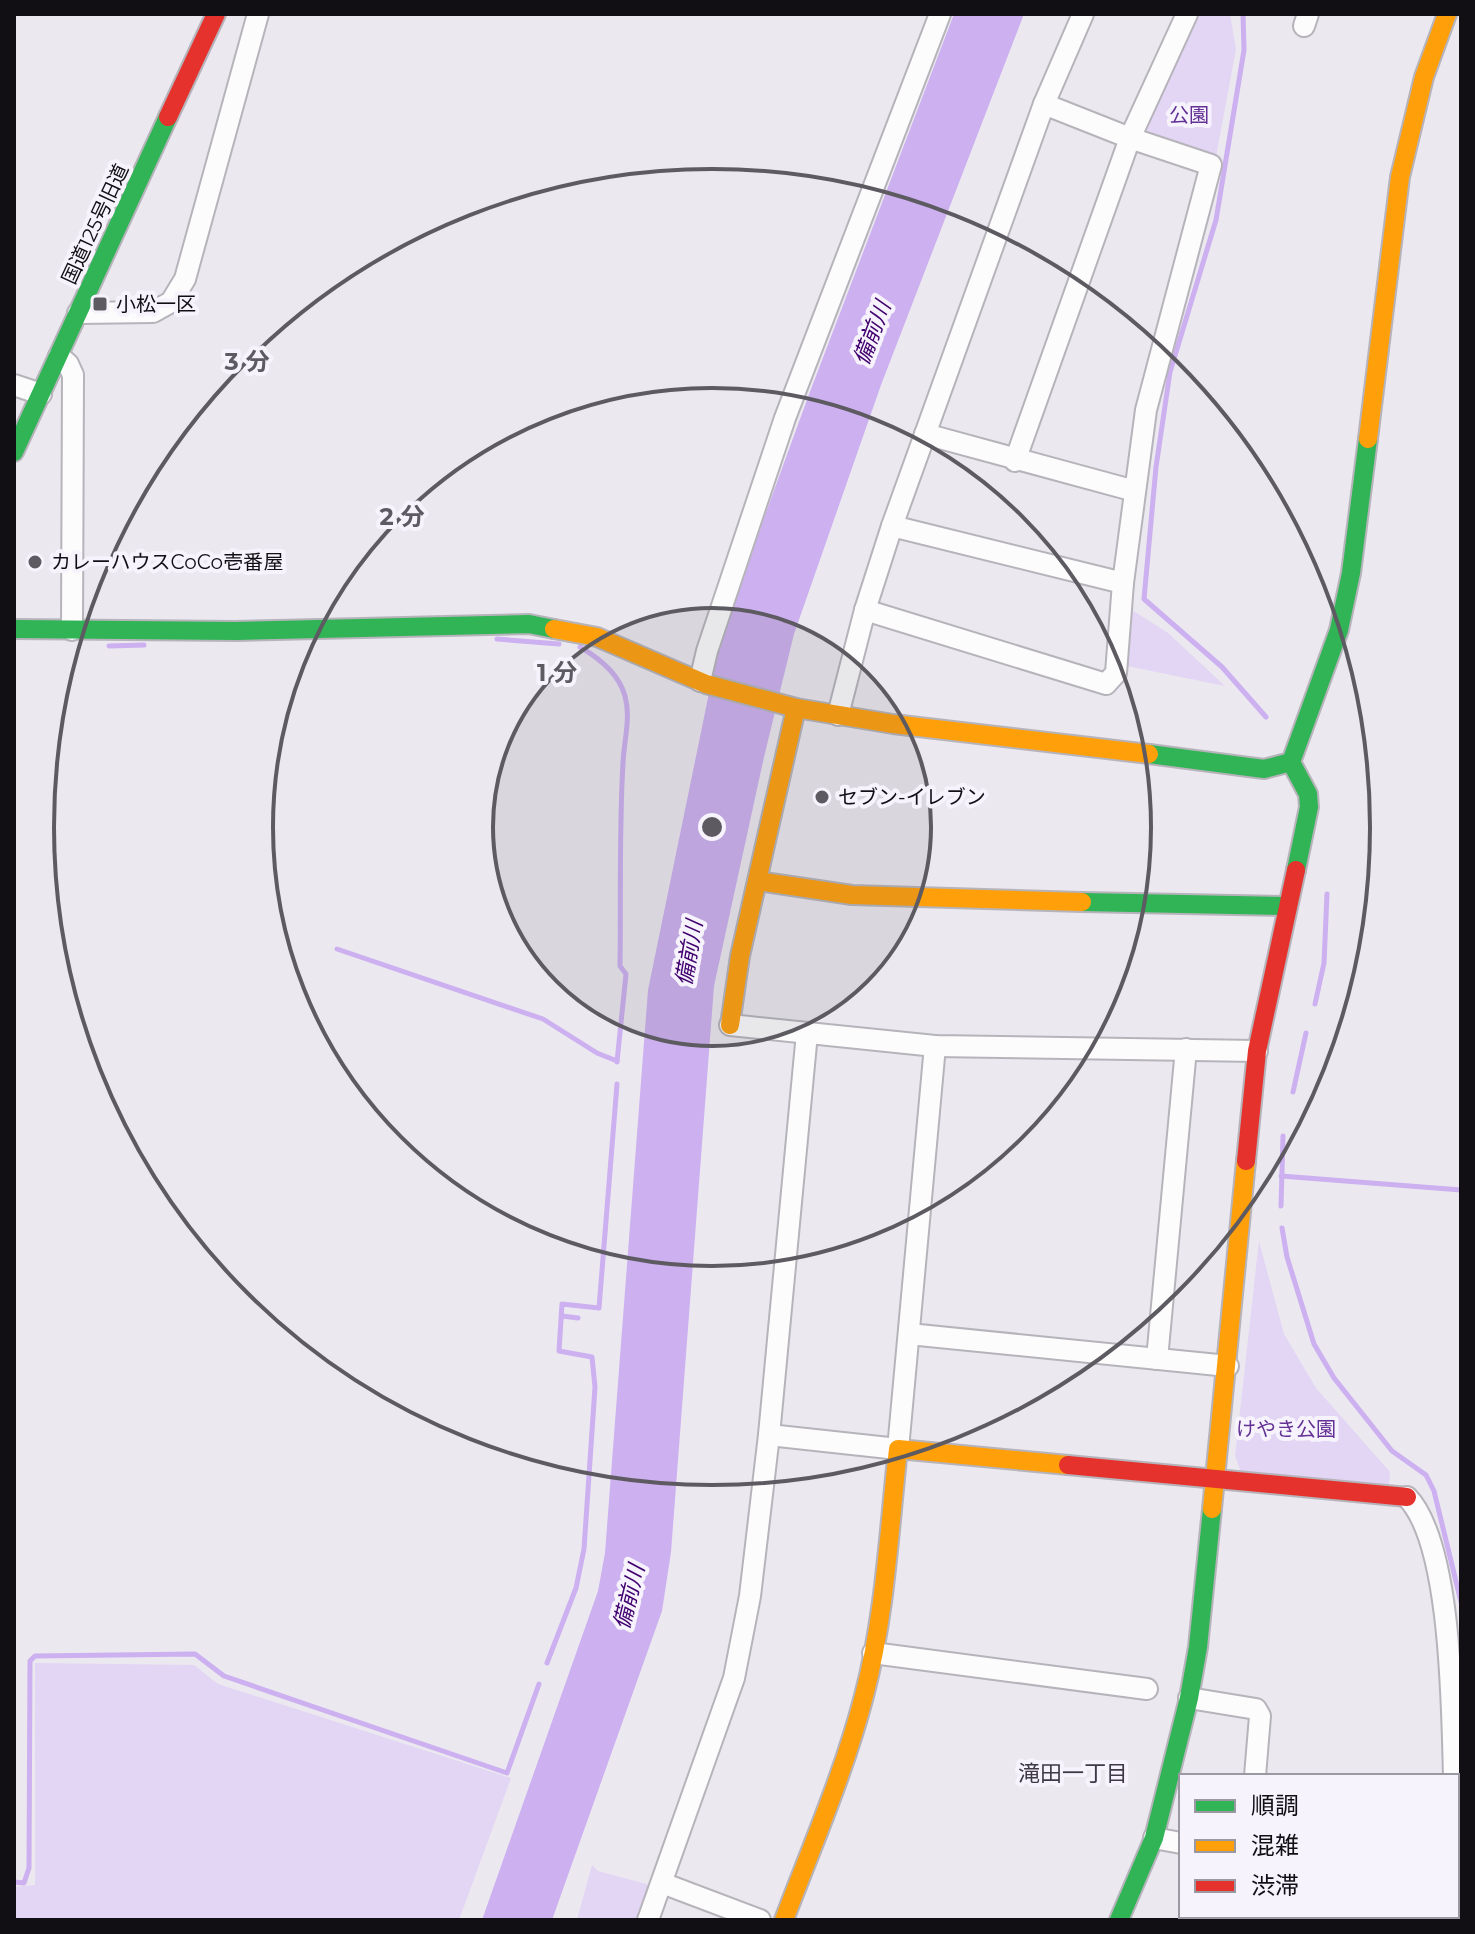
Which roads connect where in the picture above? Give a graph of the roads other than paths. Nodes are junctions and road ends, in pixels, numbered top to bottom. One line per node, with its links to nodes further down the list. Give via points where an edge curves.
1 (216, 14): 9 (street, 国道125号旧道)
2 (258, 14): 9 (street, via 185,279 171,302 153,312)
3 (940, 14): 22 (street, via 785,418 707,651)
4 (1083, 14): 7 (street)
5 (1187, 14): 8 (street)
6 (1447, 14): 25 (street, via 1424,77 1400,177 1351,573 1339,630)
7 (1044, 104): 8 (street); 13 (street)
8 (1130, 138): 15 (street); 16 (street, via 1211,165 1146,410)
9 (78, 313): 10 (street, 国道125号旧道)
10 (59, 356): 12 (street, 国道125号旧道); 21 (street, via 73,375)
11 (14, 385): 12 (street)
12 (41, 394): 14 (street, 国道125号旧道)
13 (925, 434): 15 (street); 17 (street)
14 (14, 452)
15 (1015, 461): 16 (street)
16 (1135, 491): 18 (street)
17 (892, 526): 18 (street); 19 (street)
18 (1123, 583): 19 (street, via 1116,673 1106,684)
19 (865, 610): 24 (street)
20 (14, 629): 21 (street)
21 (72, 630): 22 (street, via 529,624 597,637)
22 (703, 683): 23 (street)
23 (791, 706): 24 (street); 26 (street)
24 (838, 715): 25 (street, via 1264,769)
25 (1291, 762): 27 (street, via 1309,807)
26 (758, 881): 27 (street, via 852,895 929,899); 28 (street)
27 (1288, 906): 32 (street)
28 (730, 1025): 29 (street)
29 (807, 1033): 30 (street); 36 (street)
30 (935, 1046): 31 (street); 33 (street)
31 (1186, 1049): 32 (street); 34 (street)
32 (1257, 1051): 35 (street)
33 (909, 1334): 34 (street); 37 (street)
34 (1157, 1359): 35 (street)
35 (1228, 1366): 38 (street)
36 (769, 1435): 37 (street); 47 (street, via 743,1644)
37 (898, 1449): 38 (street); 40 (street)
38 (1216, 1480): 39 (street); 42 (street)
39 (1407, 1497): 44 (street, via 1418,1508 1442,1597)
40 (873, 1653): 41 (street); 50 (street, via 856,1724)
41 (1147, 1689)
42 (1189, 1698): 43 (street, via 1256,1709 1260,1716); 45 (street)
43 (1255, 1774)
44 (1454, 1774)
45 (1154, 1838): 46 (street); 51 (street)
46 (1179, 1843)
47 (662, 1883): 48 (street); 49 (street)
48 (648, 1920)
49 (760, 1920)
50 (784, 1920)
51 (1119, 1920)

